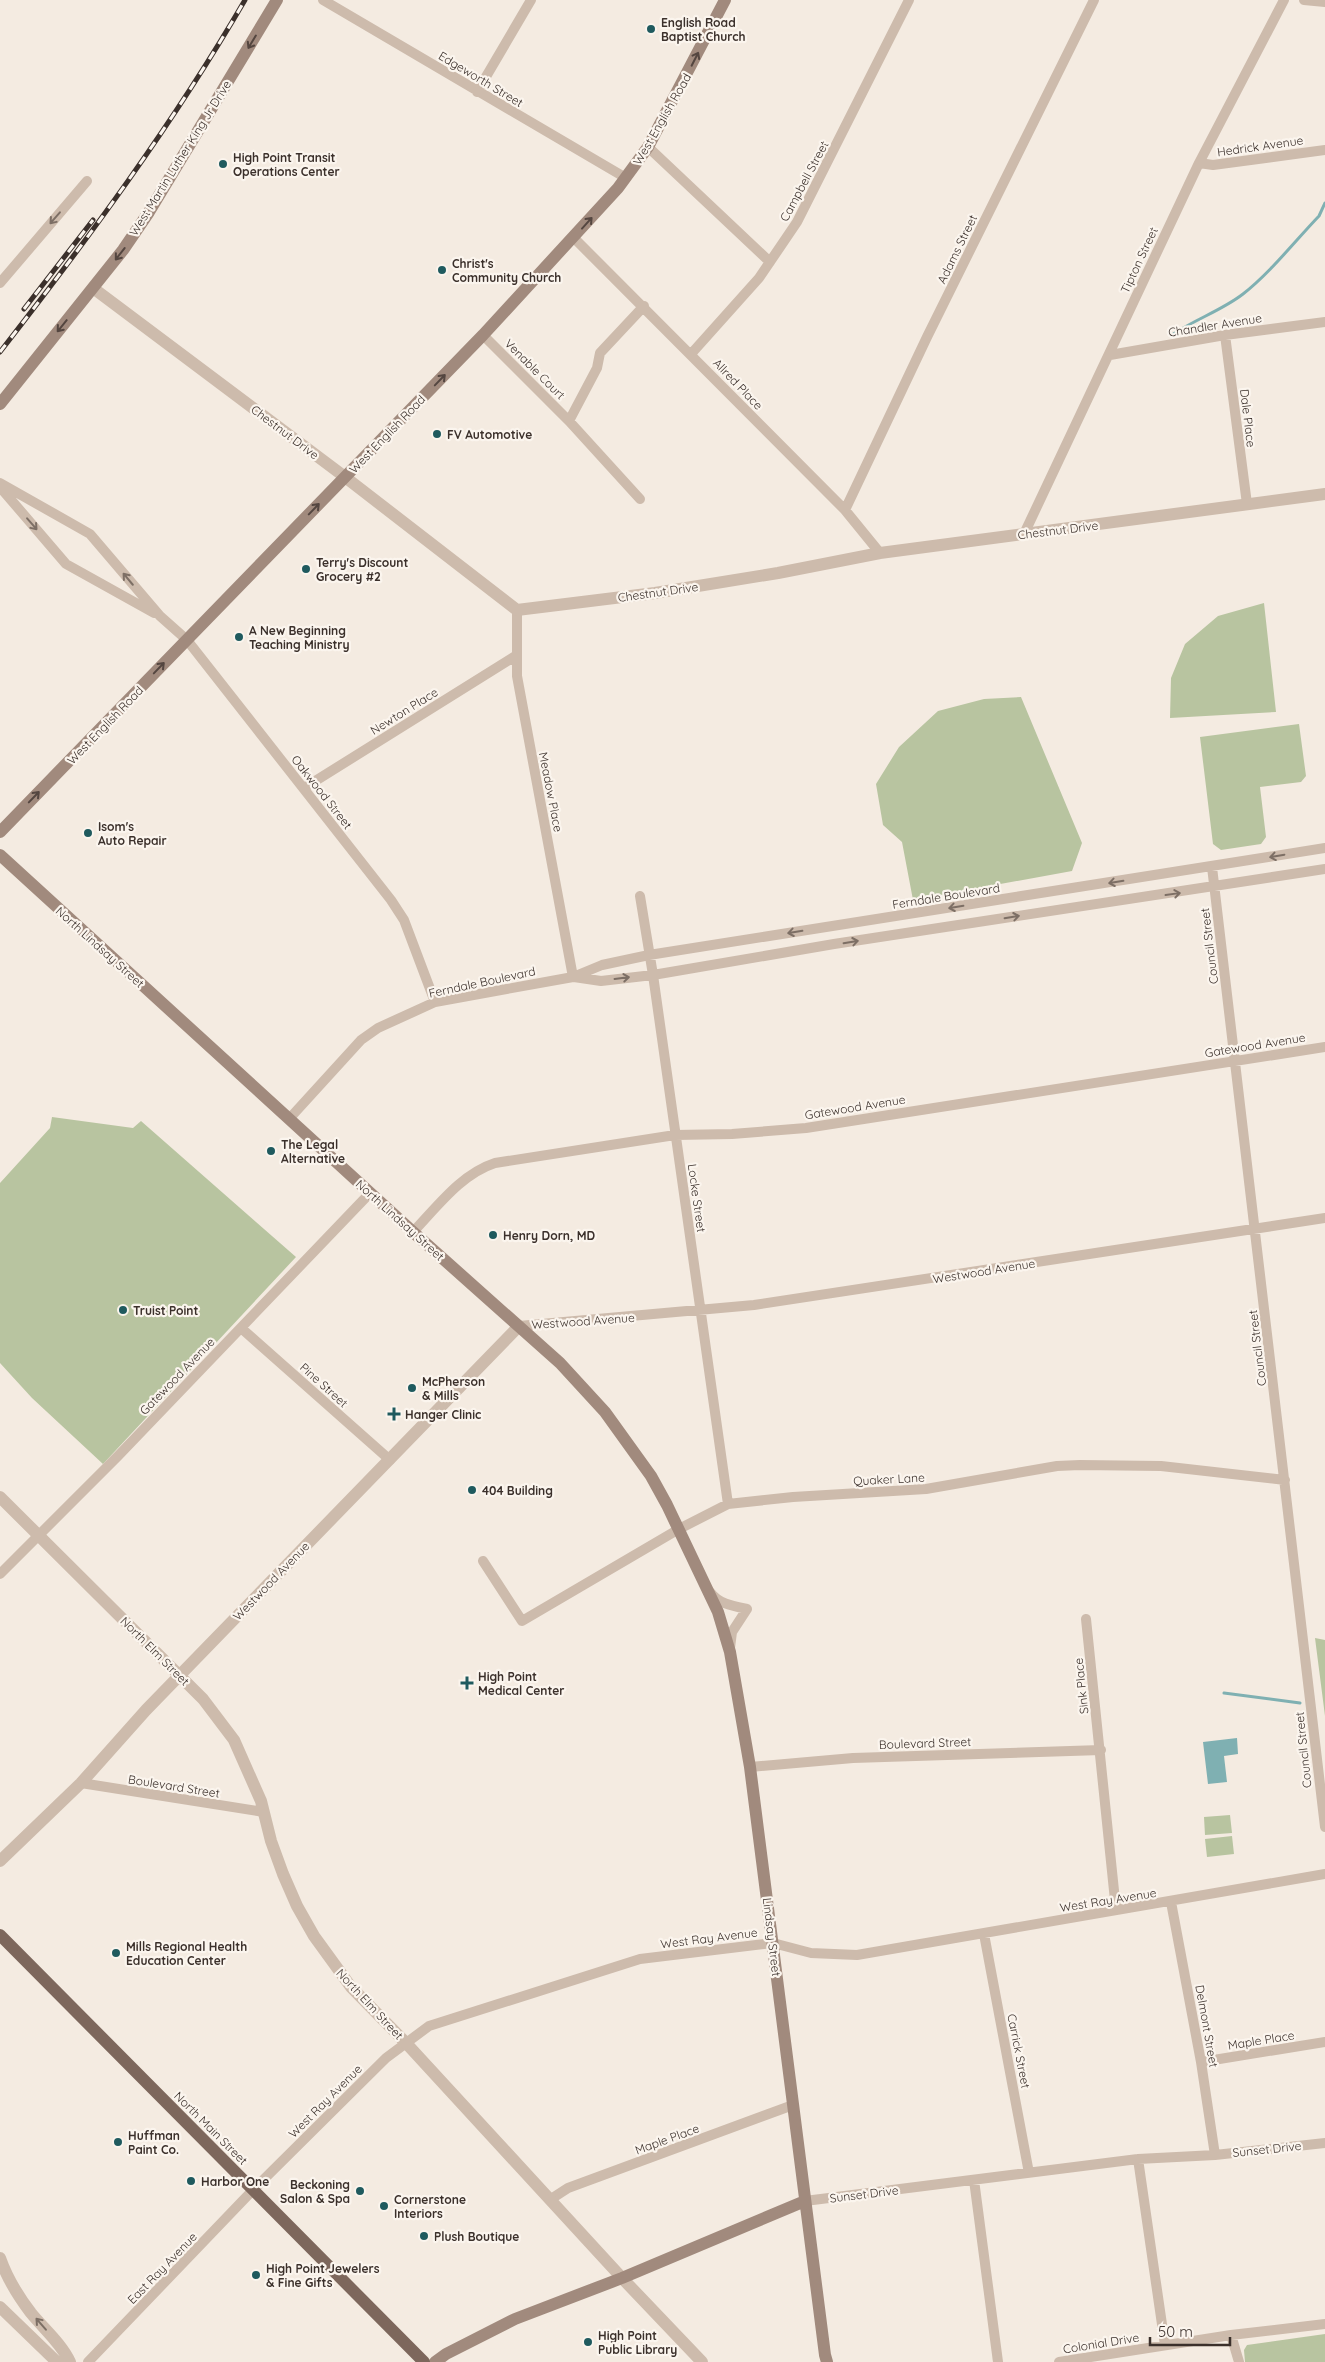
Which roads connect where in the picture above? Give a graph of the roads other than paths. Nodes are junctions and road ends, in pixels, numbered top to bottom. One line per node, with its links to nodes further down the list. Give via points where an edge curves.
1 (277, 0): 19 (main road, West Martin Luther King Jr Drive, one-way to 19, via 150,212)
2 (323, 0): 10 (street, Edgeworth Street)
3 (531, 0): 10 (street)
4 (725, 0): 11 (main road, West English Road, one-way to 4)
5 (909, 0): 17 (street, Campbell Street, via 797,222)
6 (1094, 0): 34 (street, Adams Street)
7 (1284, 0): 13 (street, Tipton Street)
8 (1304, 0): 9 (street)
9 (1325, 2)
10 (477, 92): 14 (street, Edgeworth Street)
11 (648, 147): 14 (main road, West English Road); 17 (street)
12 (1325, 150): 13 (street, Hedrick Avenue, via 1213,165)
13 (1199, 163): 25 (street, Tipton Street)
14 (626, 178): 16 (main road, West English Road, one-way to 14)
15 (87, 181): 18 (street, one-way to 18)
16 (574, 238): 20 (street, Allred Place); 22 (main road, West English Road)
17 (770, 262): 24 (street, Campbell Street)
18 (0, 283)
19 (93, 288): 26 (main road, West Martin Luther King Jr Drive, one-way to 26); 28 (street, Chestnut Drive)
20 (644, 306): 24 (street, Allred Place); 27 (street, Venable Court, via 600,353 597,368)
21 (1325, 322): 23 (street, Chandler Avenue)
22 (483, 334): 27 (street, Venable Court); 28 (main road, West English Road, one-way to 22)
23 (1225, 336): 25 (street, Chandler Avenue); 33 (street, Dale Place)
24 (691, 354): 34 (street, Allred Place)
25 (1110, 355): 35 (street, Tipton Street)
26 (0, 404)
27 (569, 421): 32 (street, Venable Court)
28 (345, 477): 37 (street, Chestnut Drive); 39 (main road, West English Road, one-way to 28)
29 (0, 483): 38 (street, Oakwood Street, one-way to 29, via 90,534)
30 (0, 487): 38 (street, Oakwood Street, one-way to 38, via 66,564)
31 (1325, 494): 33 (street, Chestnut Drive)
32 (640, 499)
33 (1247, 504): 35 (street, Chestnut Drive)
34 (845, 510): 36 (street, Allred Place)
35 (1024, 534): 36 (street, Chestnut Drive)
36 (880, 553): 37 (street, Chestnut Drive, via 674,590)
37 (517, 610): 40 (street, Meadow Place)
38 (160, 616): 39 (street, Oakwood Street)
39 (187, 640): 41 (street, Oakwood Street); 42 (main road, West English Road, one-way to 39)
40 (517, 655): 41 (street, Newton Place); 51 (street, Meadow Place, via 517,676)
41 (304, 788): 52 (street, Oakwood Street, via 404,920)
42 (0, 832)
43 (1325, 848): 45 (street, Ferndale Boulevard, one-way to 45)
44 (0, 855): 55 (main road, North Lindsay Street)
45 (1212, 867): 47 (street, Council Street); 49 (street, Ferndale Boulevard, one-way to 49)
46 (1325, 869): 47 (street, Ferndale Boulevard)
47 (1214, 887): 50 (street, Ferndale Boulevard, one-way to 47, via 834,944); 54 (street, Council Street)
48 (640, 896): 49 (street, Locke Street)
49 (649, 955): 50 (street, Locke Street); 51 (street, Ferndale Boulevard, via 602,965)
50 (653, 975): 51 (street, Ferndale Boulevard, one-way to 50, via 601,981); 56 (street, Locke Street)
51 (574, 977): 52 (street, Ferndale Boulevard)
52 (435, 1002): 55 (street, Ferndale Boulevard, via 378,1028 361,1040)
53 (1325, 1047): 54 (street, Gatewood Avenue)
54 (1235, 1061): 56 (street, Gatewood Avenue, via 806,1128); 59 (street, Council Street)
55 (289, 1119): 57 (main road, North Lindsay Street)
56 (675, 1135): 60 (street, Gatewood Avenue, via 488,1165 465,1179); 61 (street, Locke Street)
57 (370, 1193): 60 (main road, North Lindsay Street); 63 (street, Gatewood Avenue)
58 (1325, 1218): 59 (street, Westwood Avenue)
59 (1255, 1229): 61 (street, Westwood Avenue, via 885,1287); 65 (street, Council Street)
60 (412, 1232): 62 (main road, North Lindsay Street)
61 (700, 1311): 62 (street, Westwood Avenue); 67 (street, Locke Street)
62 (519, 1326): 64 (street, Westwood Avenue); 68 (main road, North Lindsay Street, via 560,1363 605,1412 651,1476)
63 (241, 1328): 64 (street, Pine Street); 69 (street, Gatewood Avenue)
64 (390, 1460): 75 (street, Westwood Avenue)
65 (1285, 1480): 67 (street, Quaker Lane, via 1161,1466 1080,1465 1057,1466 926,1490); 80 (street, Council Street)
66 (0, 1497): 69 (street, North Elm Street)
67 (728, 1504): 68 (street, Quaker Lane)
68 (679, 1529): 70 (street, Quaker Lane, via 522,1621); 72 (main road, Lindsay Street)
69 (38, 1534): 71 (street, Gatewood Avenue); 75 (street, North Elm Street)
70 (483, 1561)
71 (0, 1574)
72 (707, 1588): 74 (main road, Lindsay Street); 74 (street, via 724,1604 747,1609 732,1632)
73 (1086, 1619): 76 (street, Sink Place)
74 (730, 1652): 77 (main road, Lindsay Street)
75 (180, 1675): 78 (street, Westwood Avenue); 79 (street, North Elm Street, via 234,1740)
76 (1101, 1750): 77 (street, Boulevard Street, via 852,1758); 84 (street)
77 (750, 1767): 87 (main road, Lindsay Street)
78 (81, 1783): 79 (street, Boulevard Street); 81 (street, Westwood Avenue)
79 (264, 1812): 89 (street, North Elm Street, via 283,1874 314,1936 351,1987)
80 (1325, 1827)
81 (0, 1862)
82 (1325, 1874): 83 (street, West Ray Avenue)
83 (1171, 1902): 84 (street, West Ray Avenue); 90 (street, Delmont Street)
84 (1116, 1910): 85 (street, West Ray Avenue)
85 (984, 1934): 87 (street, West Ray Avenue, via 858,1955 811,1953); 95 (street, Carrick Street)
86 (0, 1935): 97 (main road, North Main Street)
87 (773, 1943): 89 (street, West Ray Avenue, via 640,1959 428,2026); 91 (main road, Lindsay Street)
88 (1325, 2042): 90 (street, Maple Place)
89 (406, 2043): 97 (street, West Ray Avenue, via 386,2058); 98 (street, North Elm Street)
90 (1201, 2062): 93 (street, Delmont Street)
91 (793, 2105): 98 (street, Maple Place, via 568,2188); 99 (main road, Lindsay Street)
92 (1325, 2143): 93 (street, Sunset Drive)
93 (1215, 2154): 94 (street, Sunset Drive)
94 (1138, 2159): 95 (street, Sunset Drive); 105 (street)
95 (1030, 2173): 96 (street, Sunset Drive)
96 (974, 2180): 99 (street, Sunset Drive); 113 (street)
97 (253, 2190): 109 (street, East Ray Avenue); 110 (main road, North Main Street)
98 (551, 2199): 101 (street, North Elm Street)
99 (805, 2201): 101 (main road, Sunset Drive); 106 (main road, Lindsay Street)
100 (0, 2258): 108 (street, one-way to 100, via 65,2351 30,2312 13,2287)
101 (622, 2278): 111 (main road, Sunset Drive, via 515,2319); 112 (street, North Elm Street)
102 (0, 2307): 107 (street)
103 (1325, 2324): 104 (street, Colonial Drive)
104 (1231, 2335): 105 (street, Colonial Drive); 115 (street)
105 (1165, 2345): 114 (street, Colonial Drive)
106 (825, 2360)
107 (57, 2362)
108 (70, 2362)
109 (88, 2362)
110 (424, 2362)
111 (435, 2362)
112 (702, 2362)
113 (998, 2362)
114 (1059, 2362)
115 (1239, 2362)

